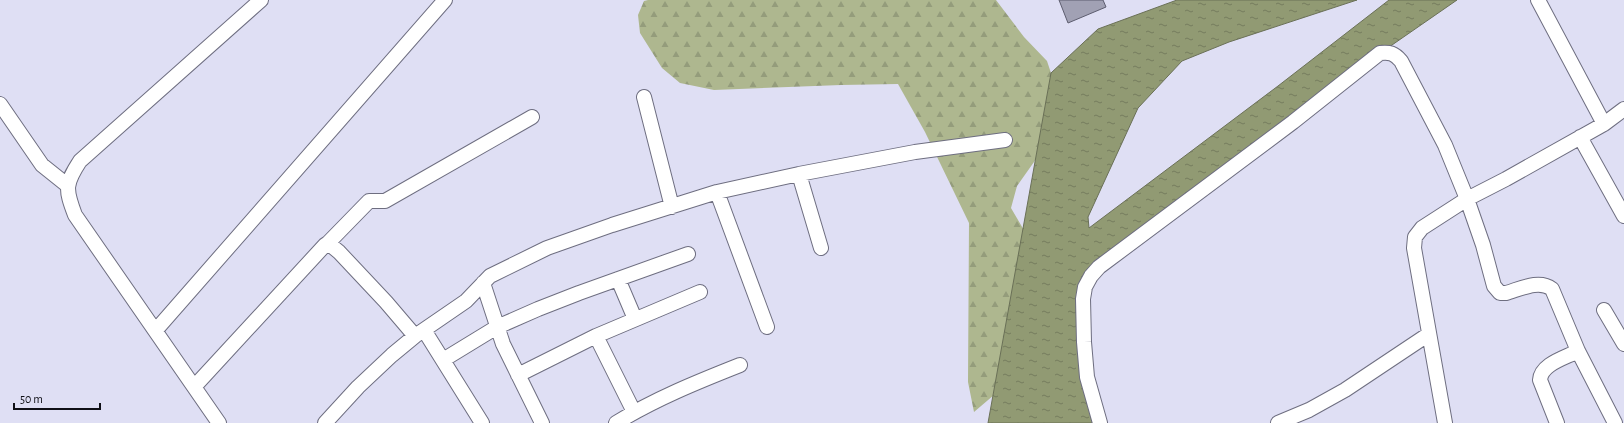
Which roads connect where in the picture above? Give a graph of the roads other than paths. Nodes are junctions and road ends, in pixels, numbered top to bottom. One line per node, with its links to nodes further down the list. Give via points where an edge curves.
1 (261, 0): 12 (street, via 80,161)
2 (445, 0): 27 (street)
3 (1538, 0): 8 (street)
4 (644, 97): 15 (street)
5 (0, 104): 12 (street, via 42,165)
6 (1624, 109): 8 (street)
7 (532, 117): 17 (street, via 385,201 368,201)
8 (1604, 124): 9 (street)
9 (1580, 137): 14 (street); 16 (street)
10 (1005, 140): 11 (street, via 915,152)
11 (799, 174): 13 (street); 18 (street)
12 (67, 185): 27 (street, via 68,197 76,215)
13 (717, 192): 15 (street); 26 (street)
14 (1467, 199): 29 (street, via 1422,228 1415,237 1414,248); 32 (street, via 1494,286 1500,293 1506,293 1540,284 1547,285 1552,289); 44 (street, via 1445,145 1401,61 1389,52 1380,53 1293,122 1099,267 1091,276 1085,287 1083,299 1084,342 1087,377)
15 (672, 207): 21 (street, via 547,248 497,272)
16 (1624, 216)
17 (328, 243): 28 (street); 36 (street)
18 (821, 248)
19 (688, 254): 20 (street)
20 (618, 279): 24 (street); 25 (street, via 538,308)
21 (483, 284): 25 (street); 28 (street, via 466,301)
22 (700, 292): 24 (street)
23 (1604, 310): 31 (street)
24 (635, 319): 30 (street)
25 (497, 327): 33 (street); 35 (street)
26 (767, 327)
27 (156, 330): 36 (street)
28 (420, 333): 33 (street); 40 (street, via 358,387)
29 (1429, 334): 38 (street, via 1345,390); 45 (street)
30 (596, 336): 35 (street); 37 (street)
31 (1624, 344)
32 (1578, 352): 46 (street, via 1544,369 1540,374); 47 (street)
33 (442, 360): 41 (street)
34 (740, 365): 37 (street)
35 (518, 375): 42 (street)
36 (194, 387): 39 (street)
37 (634, 412): 43 (street)
38 (1285, 421)
39 (218, 423)
40 (325, 423)
41 (482, 423)
42 (542, 423)
43 (616, 423)
44 (1100, 423)
45 (1445, 423)
46 (1557, 423)
47 (1615, 423)

